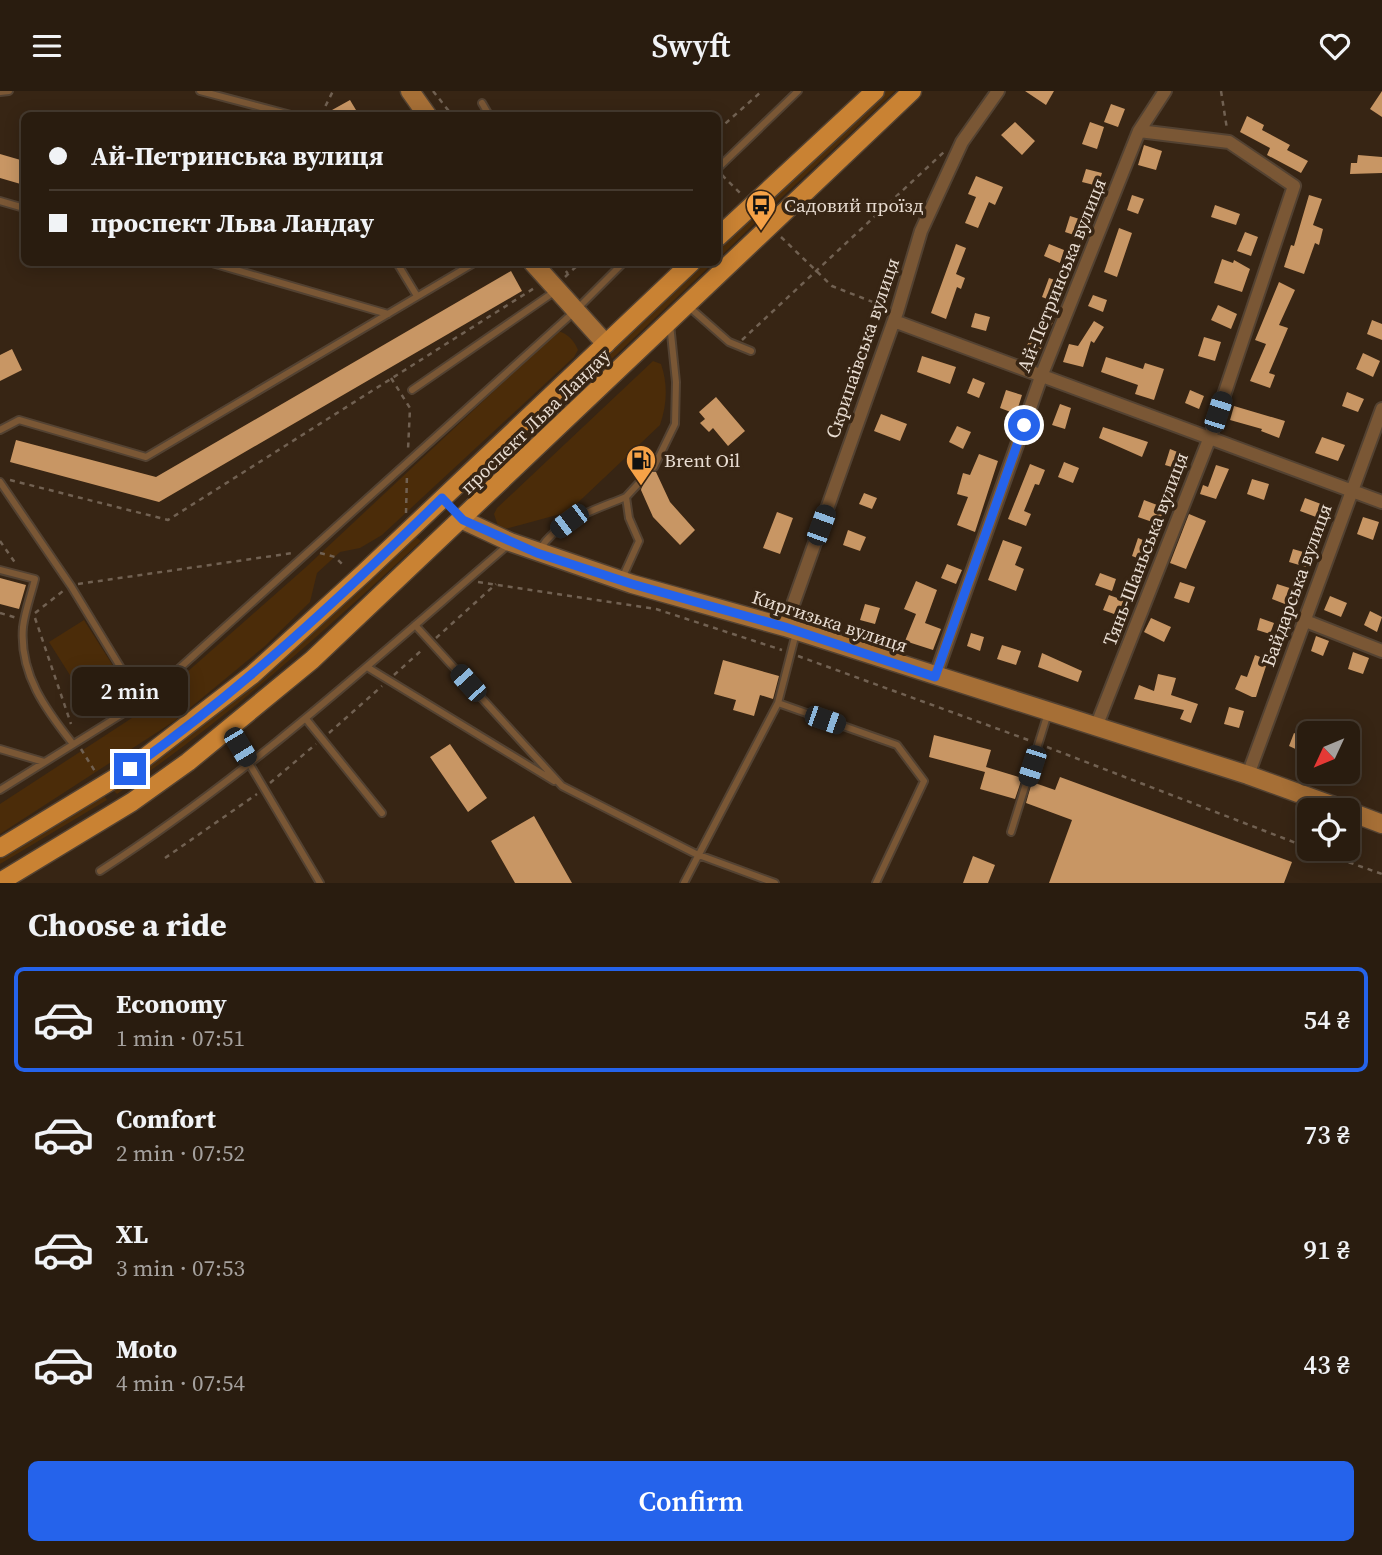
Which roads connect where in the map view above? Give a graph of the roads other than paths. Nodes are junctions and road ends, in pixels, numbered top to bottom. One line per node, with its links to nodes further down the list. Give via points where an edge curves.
1 (9, 91): 9 (lane)
2 (200, 91): 11 (lane)
3 (410, 91): 12 (street)
4 (797, 91): 15 (lane)
5 (875, 91): 18 (main road)
6 (912, 91): 27 (main road, проспект Льва Ландау)
7 (998, 91): 30 (street, Скрипаївська вулиця, via 962,142 921,230)
8 (1165, 91): 14 (street, Ай-Петринська вулиця)
9 (0, 92)
10 (482, 103): 13 (lane)
11 (280, 112)
12 (425, 112)
13 (487, 112)
14 (1139, 131): 34 (street, Ай-Петринська вулиця); 40 (street, Тянь-Шаньська вулиця, via 1228,142 1294,186)
15 (721, 166)
16 (0, 201): 17 (lane)
17 (21, 207)
18 (721, 234)
19 (222, 266): 29 (lane)
20 (399, 266): 26 (lane)
21 (469, 266): 26 (lane)
22 (535, 266): 25 (street)
23 (620, 266): 28 (lane)
24 (688, 266): 32 (main road, проспект Льва Ландау)
25 (551, 286): 28 (street); 35 (lane)
26 (417, 296): 29 (lane)
27 (686, 304): 31 (main road, проспект Льва Ландау); 33 (lane, via 729,342)
28 (575, 311): 32 (street); 59 (lane)
29 (388, 314): 39 (lane, via 146,457 19,420)
30 (896, 317): 34 (street); 55 (street, Скрипаївська вулиця)
31 (670, 319): 38 (main road, проспект Льва Ландау); 41 (lane, via 675,424)
32 (606, 344): 36 (main road, проспект Льва Ландау)
33 (751, 351)
34 (1042, 374): 40 (street); 58 (street, Ай-Петринська вулиця)
35 (412, 390)
36 (540, 406): 38 (main road); 46 (main road, проспект Льва Ландау)
37 (1382, 409): 44 (street, Байдарська вулиця)
38 (559, 425): 48 (main road, проспект Льва Ландау)
39 (0, 430)
40 (1210, 437): 44 (street); 63 (street, Тянь-Шаньська вулиця)
41 (654, 467)
42 (0, 480): 59 (lane)
43 (638, 484): 45 (lane)
44 (1350, 490): 47 (street); 53 (street, Байдарська вулиця)
45 (626, 497): 50 (lane, via 569,521 547,538); 52 (lane, via 639,541 624,574)
46 (442, 498): 48 (main road); 77 (main road, проспект Льва Ландау, via 295,638 207,711 104,786)
47 (1382, 502)
48 (463, 520): 49 (street, Киргизька вулиця); 64 (main road, проспект Льва Ландау, via 313,660)
49 (510, 542): 50 (street, Киргизька вулиця); 54 (lane)
50 (537, 553): 52 (street, Киргизька вулиця)
51 (0, 570): 65 (lane, via 35,579 23,628 29,676 41,703)
52 (632, 584): 55 (street, Киргизька вулиця)
53 (1303, 620): 56 (street); 69 (street, Байдарська вулиця)
54 (415, 625): 57 (lane); 70 (lane)
55 (791, 629): 58 (street, Киргизька вулиця); 60 (lane, via 792,653)
56 (1382, 651)
57 (368, 667): 62 (lane); 70 (lane)
58 (935, 677): 61 (street, Киргизька вулиця)
59 (141, 701): 65 (lane)
60 (778, 703): 78 (lane); 84 (lane, via 897,745 924,781)
61 (1049, 712): 63 (street, Киргизька вулиця); 76 (lane)
62 (306, 719): 68 (lane); 73 (lane)
63 (1096, 727): 69 (street, Киргизька вулиця)
64 (229, 729): 68 (lane); 80 (main road, проспект Льва Ландау, via 132,802)
65 (75, 743): 67 (lane)
66 (0, 749): 67 (lane)
67 (44, 762): 71 (lane)
68 (250, 765): 79 (lane); 81 (lane)
69 (1248, 775): 72 (street, Киргизька вулиця)
70 (562, 786): 78 (lane)
71 (0, 790)
72 (1311, 798)
73 (382, 813)
74 (1360, 816): 75 (street, Киргизька вулиця)
75 (1382, 824)
76 (1011, 832)
77 (0, 848)
78 (696, 854): 82 (lane); 83 (lane)
79 (100, 871)
80 (0, 881)
81 (320, 883)
82 (684, 883)
83 (775, 883)
84 (876, 883)

